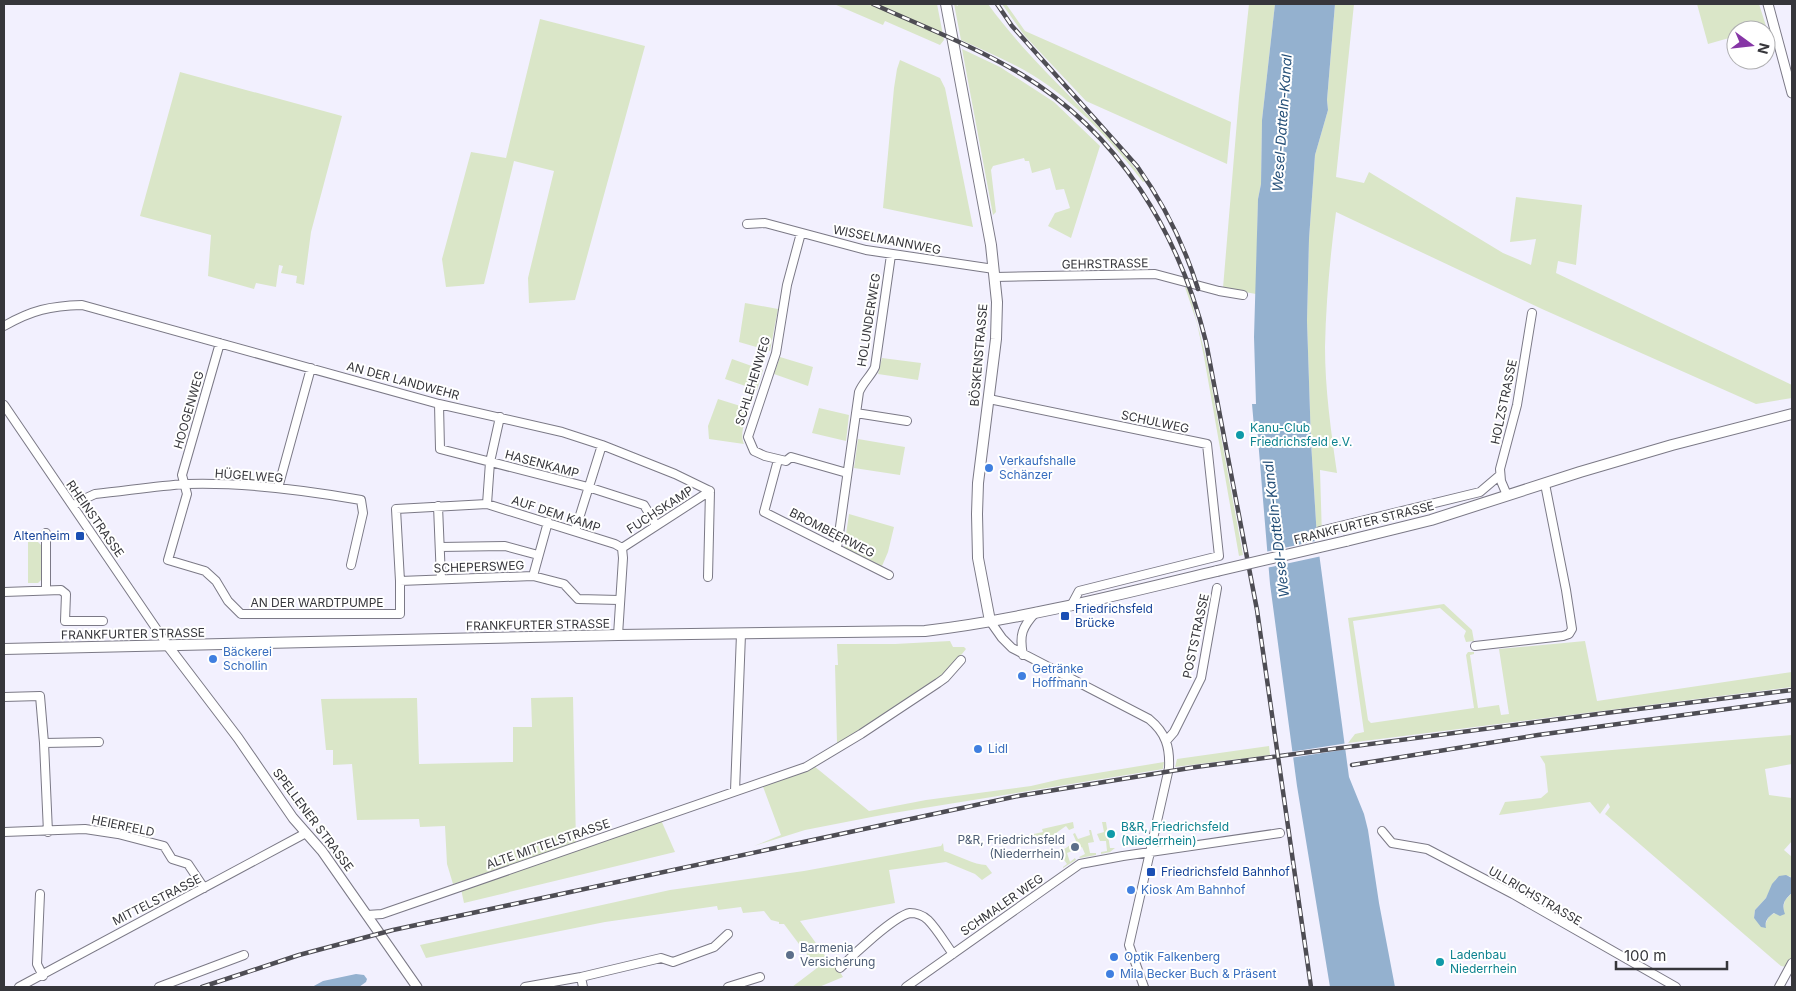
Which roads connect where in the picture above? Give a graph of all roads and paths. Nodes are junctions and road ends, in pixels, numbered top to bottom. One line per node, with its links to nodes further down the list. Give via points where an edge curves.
1 (946, 4): 7 (main road, BÖSKENSTRASSE)
2 (1768, 4): 3 (street)
3 (1792, 93)
4 (747, 224): 5 (street, WISSELMANNWEG, via 765,223)
5 (801, 233): 6 (street, WISSELMANNWEG); 21 (street, SCHLEHENWEG, via 787,285 776,353 748,437 754,451)
6 (891, 255): 7 (street, WISSELMANNWEG); 16 (street, HOLUNDERWEG, via 875,367 859,392)
7 (995, 273): 8 (street, GEHRSTRASSE, via 1155,274); 13 (main road, BÖSKENSTRASSE, via 996,339)
8 (1243, 295)
9 (1532, 313): 24 (street, HOLZSTRASSE, via 1517,405)
10 (4, 326): 11 (street, AN DER LANDWEHR, via 24,314 57,306 82,305)
11 (220, 342): 12 (street, AN DER LANDWEHR); 25 (street, HOOGENWEG, via 182,475)
12 (311, 368): 14 (street, AN DER LANDWEHR); 27 (street)
13 (989, 399): 54 (street, SCHULWEG, via 1207,444 1219,556 1079,591); 56 (main road, BÖSKENSTRASSE, via 977,516 978,558)
14 (439, 404): 18 (street, AN DER LANDWEHR); 22 (street, HASENKAMP, via 440,449)
15 (4, 405): 32 (street, RHEINSTRASSE)
16 (856, 414): 19 (street); 23 (street, HOLUNDERWEG)
17 (1792, 414): 26 (main road, FRANKFURTER STRASSE, via 1672,445)
18 (500, 417): 20 (street, AN DER LANDWEHR); 22 (street, HASENKAMP)
19 (907, 422)
20 (602, 445): 28 (street); 29 (street, AN DER LANDWEHR)
21 (778, 460): 23 (street, SCHLEHENWEG, via 786,461 791,457); 42 (street, BROMBEERWEG, via 764,512)
22 (490, 462): 28 (street, HASENKAMP); 31 (street, HASENKAMP)
23 (847, 473): 42 (street, HOLUNDERWEG)
24 (1500, 475): 30 (street); 38 (street, FRANKFURTER STRASSE, via 1480,492)
25 (184, 484): 27 (street, HÜGELWEG); 32 (street, HÜGELWEG, via 95,494); 49 (street, AN DER WARDTPUMPE, via 186,494 168,560 206,571 241,614 400,614)
26 (1545, 484): 30 (main road, FRANKFURTER STRASSE); 61 (street, via 1572,629 1563,636)
27 (278, 488): 44 (street, HÜGELWEG, via 361,500 363,512)
28 (588, 488): 36 (street, HASENKAMP, via 644,505); 37 (street)
29 (710, 491): 36 (street, FUCHSKAMP); 47 (street)
30 (1507, 495): 54 (main road, FRANKFURTER STRASSE, bridge, via 1431,520)
31 (487, 504): 33 (street, AUF DEM KAMP); 35 (street, AUF DEM KAMP)
32 (73, 506): 60 (street, RHEINSTRASSE)
33 (438, 506): 34 (street, AUF DEM KAMP); 40 (street)
34 (396, 509): 49 (street, AN DER WARDTPUMPE)
35 (548, 522): 37 (street, AUF DEM KAMP); 43 (street, SCHEPERSWEG)
36 (656, 525): 41 (street, FUCHSKAMP)
37 (575, 531): 41 (street, AUF DEM KAMP)
38 (1320, 531)
39 (46, 533): 51 (street)
40 (440, 547): 43 (street, via 505,546); 48 (street)
41 (622, 548): 53 (street)
42 (838, 548): 45 (street, BROMBEERWEG)
43 (538, 555): 46 (street, SCHEPERSWEG)
44 (351, 564)
45 (889, 575)
46 (532, 576): 48 (street, SCHEPERSWEG); 53 (street, via 564,584 578,599)
47 (708, 577)
48 (441, 579): 49 (street, SCHEPERSWEG)
49 (400, 581)
50 (1217, 588): 66 (street, POSTSTRASSE, via 1201,678)
51 (46, 590): 52 (street); 57 (street, via 61,590 66,594 66,621)
52 (4, 592)
53 (619, 600): 59 (street)
54 (1071, 606): 55 (main road, FRANKFURTER STRASSE)
55 (1036, 612): 56 (main road, FRANKFURTER STRASSE); 63 (street, via 1022,631)
56 (990, 620): 58 (main road, FRANKFURTER STRASSE, via 974,625 896,632); 63 (street, via 1002,638)
57 (103, 621)
58 (741, 634): 59 (main road, FRANKFURTER STRASSE); 69 (street)
59 (618, 635): 60 (main road, FRANKFURTER STRASSE)
60 (168, 646): 62 (main road, FRANKFURTER STRASSE); 72 (street, SPELLENER STRASSE)
61 (1475, 646)
62 (4, 649)
63 (1023, 655): 66 (street, via 1149,719)
64 (961, 660): 69 (street, ALTE MITTELSTRASSE, via 938,683 818,761)
65 (4, 697): 68 (street, via 40,696)
66 (1167, 740): 75 (street, via 1169,768)
67 (99, 742): 68 (street)
68 (44, 743): 71 (street)
69 (736, 791): 78 (street, ALTE MITTELSTRASSE, via 382,914)
70 (4, 832): 71 (street, HEIERFELD)
71 (48, 832): 76 (street, HEIERFELD, via 93,830 164,846 172,859 188,864)
72 (306, 832): 76 (street, MITTELSTRASSE); 78 (street, SPELLENER STRASSE)
73 (1382, 832): 95 (street, ULLRICHSTRASSE, via 1392,843 1427,849 1513,894)
74 (1280, 833): 75 (street)
75 (1149, 852): 80 (street, SCHMALER WEG, via 1080,864); 94 (street, via 1129,946)
76 (204, 888): 84 (street, MITTELSTRASSE, via 96,944)
77 (40, 894): 84 (street, via 37,964)
78 (367, 915): 89 (street, SPELLENER STRASSE)
79 (728, 934): 86 (street, via 714,947 673,962 661,958)
80 (952, 954): 83 (street, via 928,920 909,914 865,944); 93 (street, SCHMALER WEG)
81 (244, 955): 88 (street)
82 (1792, 963): 96 (street)
83 (840, 968)
84 (43, 976): 87 (street, MITTELSTRASSE)
85 (760, 976): 92 (street)
86 (581, 977): 90 (street); 91 (street)
87 (19, 987)
88 (159, 987)
89 (417, 987)
90 (526, 987)
91 (583, 987)
92 (728, 987)
93 (906, 987)
94 (1144, 987)
95 (1676, 987)
96 (1779, 987)

